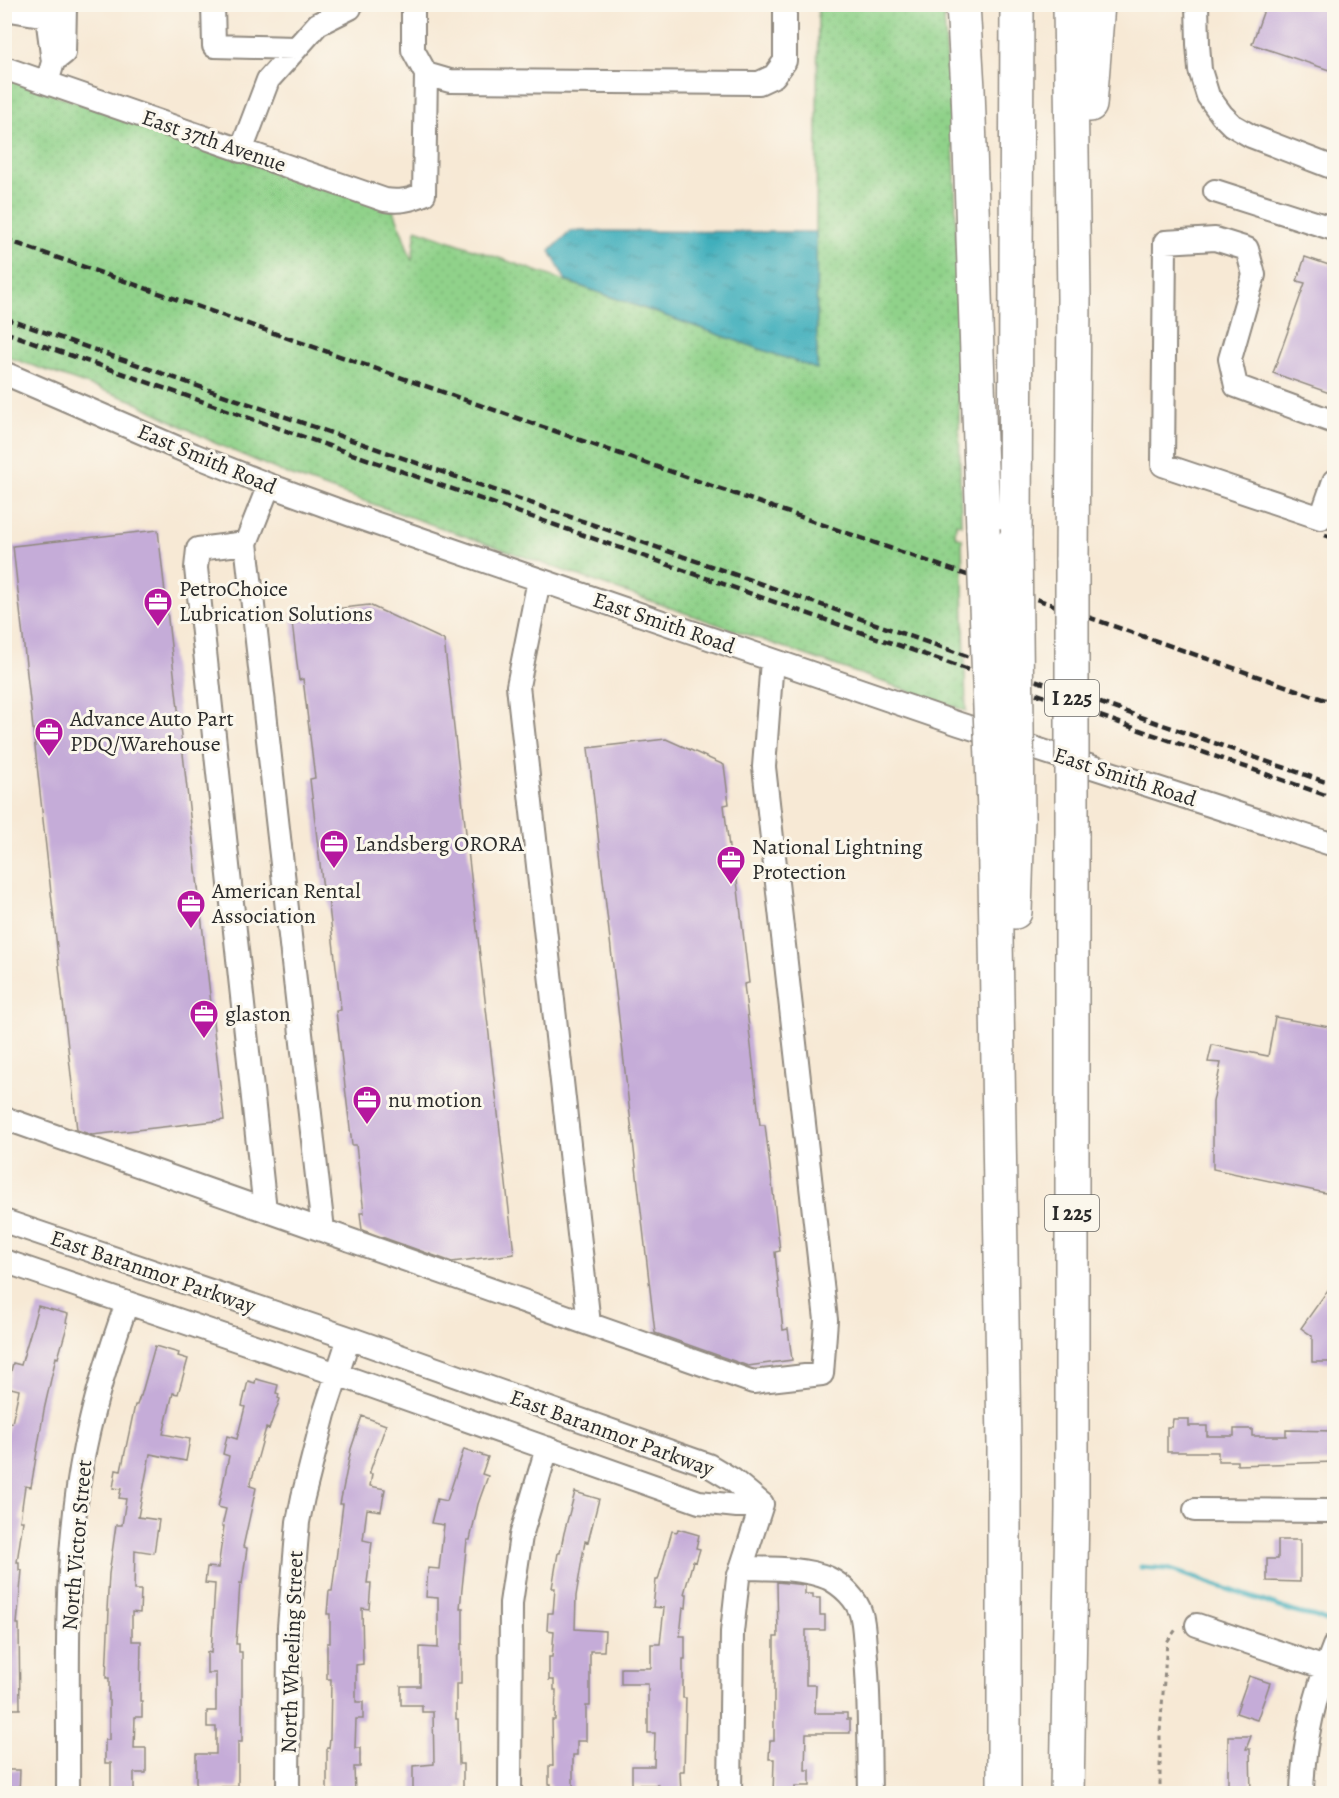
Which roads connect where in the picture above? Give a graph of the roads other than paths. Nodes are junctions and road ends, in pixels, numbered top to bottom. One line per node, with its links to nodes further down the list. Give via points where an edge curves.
1 (213, 4): 12 (street, via 214,46)
2 (413, 4): 15 (street, via 413,50)
3 (785, 4): 15 (street, via 785,61 774,76 759,82 450,81)
4 (963, 4): 28 (highway, bridge, via 983,529)
5 (1017, 4): 28 (highway, bridge, via 1015,540)
6 (1070, 4): 20 (highway)
7 (1098, 4): 20 (highway)
8 (1197, 4): 17 (street, via 1200,70 1215,106 1237,129)
9 (65, 7): 14 (street, via 64,54)
10 (350, 8): 12 (street, via 318,24)
11 (4, 9): 14 (street, via 47,16)
12 (296, 48): 16 (street, via 268,80)
13 (4, 68): 14 (street, East 37th Avenue)
14 (50, 73): 16 (street, East 37th Avenue)
15 (426, 74): 16 (street, East 37th Avenue, via 424,194 409,201 384,200)
16 (241, 151)
17 (1335, 168)
18 (1215, 191): 19 (street)
19 (1335, 229)
20 (1074, 298): 53 (highway, I 225, bridge, via 1072,1509)
21 (4, 373): 24 (street, East Smith Road)
22 (1335, 422): 23 (street, via 1236,386 1230,359 1254,275 1247,249 1215,239 1165,243 1163,465 1321,518)
23 (1335, 481)
24 (269, 485): 25 (street); 26 (street, East Smith Road)
25 (246, 543): 31 (street, via 198,549 196,568); 33 (street)
26 (539, 580): 27 (street, East Smith Road); 36 (street, via 518,686)
27 (772, 660): 29 (street, East Smith Road); 36 (street, via 764,767 825,1320 822,1374 753,1382)
28 (1006, 814): 52 (highway)
29 (1335, 845)
30 (4, 1118): 31 (street)
31 (265, 1210): 33 (street)
32 (4, 1221): 37 (street, East Baranmor Parkway)
33 (323, 1230): 36 (street)
34 (4, 1261): 35 (street, East Baranmor Parkway)
35 (127, 1303): 38 (street, East Baranmor Parkway); 47 (street, North Victor Street, via 103,1375 85,1448 75,1515 69,1593)
36 (589, 1324)
37 (349, 1338): 38 (street, North Wheeling Street); 40 (street, East Baranmor Parkway, via 708,1465)
38 (337, 1374): 39 (street, East Baranmor Parkway); 48 (street, North Wheeling Street, via 303,1497 294,1559 289,1627)
39 (547, 1448): 40 (street, East Baranmor Parkway, via 699,1502); 49 (street, via 521,1536 511,1603)
40 (762, 1504): 43 (street)
41 (1195, 1510): 42 (street)
42 (1335, 1511)
43 (741, 1568): 50 (street, via 732,1632); 51 (street, via 807,1572 827,1578 842,1587 861,1613 867,1666)
44 (1197, 1626): 46 (street)
45 (1335, 1646): 46 (street)
46 (1330, 1670): 54 (street, via 1312,1711 1305,1743)
47 (68, 1794)
48 (288, 1794)
49 (510, 1794)
50 (730, 1794)
51 (870, 1794)
52 (1004, 1794)
53 (1067, 1794)
54 (1302, 1794)

